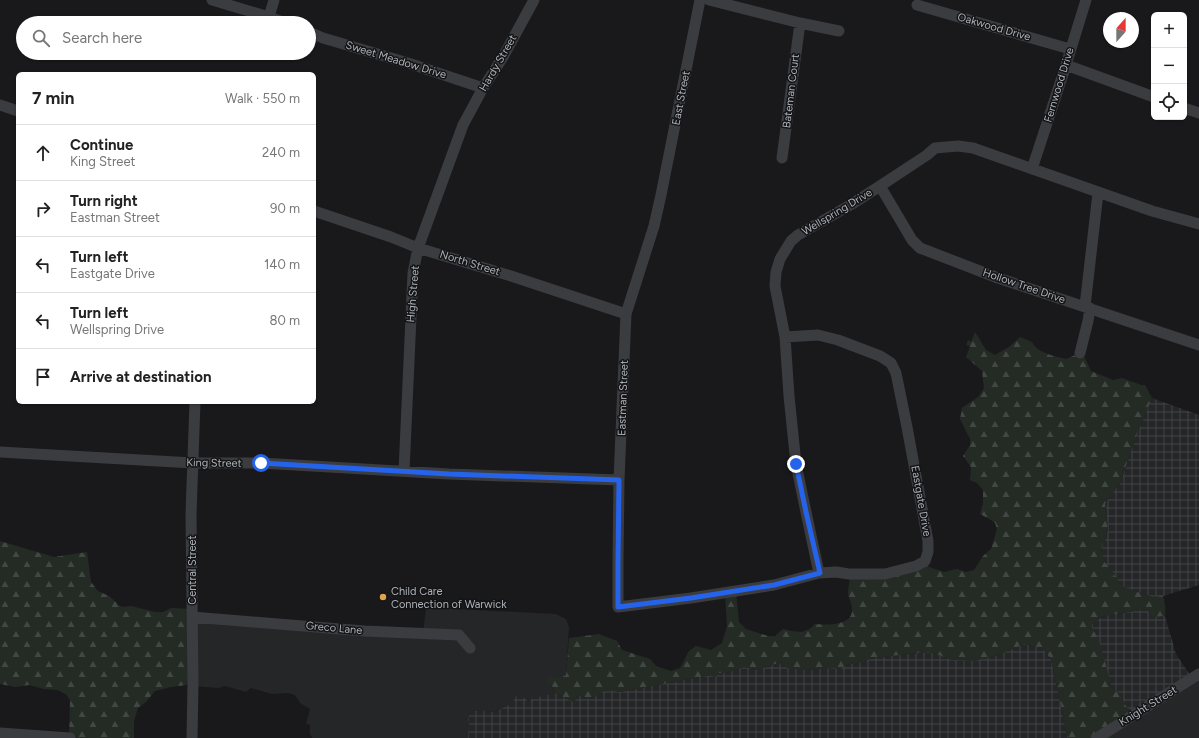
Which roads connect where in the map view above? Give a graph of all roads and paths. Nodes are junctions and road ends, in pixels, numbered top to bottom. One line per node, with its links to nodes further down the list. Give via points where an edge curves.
1 (212, 0): 8 (street)
2 (274, 0): 9 (street)
3 (534, 0): 15 (street, Hardy Street)
4 (700, 0): 26 (street, East Street)
5 (709, 0): 10 (street)
6 (1086, 0): 13 (street, Fernwood Drive)
7 (918, 5): 13 (street, Oakwood Drive)
8 (266, 16)
9 (269, 16)
10 (800, 23): 11 (street); 22 (street, Bateman Court)
11 (839, 31)
12 (316, 35): 15 (street, Sweet Meadow Drive)
13 (1070, 49): 14 (street, Fernwood Drive)
14 (1066, 66): 16 (street); 23 (street, Fernwood Drive)
15 (483, 88): 21 (street, Hardy Street)
16 (1151, 96)
17 (0, 105): 19 (street)
18 (1187, 109): 20 (street)
19 (16, 110)
20 (1199, 113)
21 (463, 125): 29 (street, High Street)
22 (782, 158)
23 (1032, 169): 24 (street, Wellspring Drive, via 973,148 935,148); 25 (street, Wellspring Drive)
24 (880, 186): 30 (street, Hollow Tree Drive, via 912,240 920,248 998,278); 32 (street, Wellspring Drive, via 798,235 785,249 776,272 775,286)
25 (1098, 193): 28 (street, Wellspring Drive); 30 (street)
26 (661, 195): 31 (street, Eastman Street, via 654,226)
27 (316, 213): 29 (street, North Street)
28 (1199, 224)
29 (418, 248): 31 (street, North Street); 38 (street, High Street, via 413,280)
30 (1087, 307): 33 (street, Hollow Tree Drive); 34 (street, via 1088,321)
31 (626, 314): 39 (street, Eastman Street)
32 (785, 337): 40 (street, Wellspring Drive, via 796,464); 40 (street, Eastgate Drive, via 818,335 880,356 891,363 896,373 928,541 925,560 916,566 884,574)
33 (1199, 345)
34 (1080, 353)
35 (195, 404): 37 (street, Central Street)
36 (0, 452): 37 (street, King Street)
37 (193, 463): 38 (street, King Street, via 261,463); 42 (street, Central Street)
38 (404, 471): 39 (street, King Street)
39 (619, 480): 41 (street, Eastman Street)
40 (820, 573): 41 (street, Eastgate Drive, via 774,585)
41 (618, 607)
42 (192, 617): 43 (street, Greco Lane, via 364,631 460,635); 47 (street, Central Street)
43 (470, 648)
44 (1199, 674): 48 (street, Knight Street)
45 (0, 733): 46 (street)
46 (70, 738)
47 (192, 738)
48 (1098, 738)

